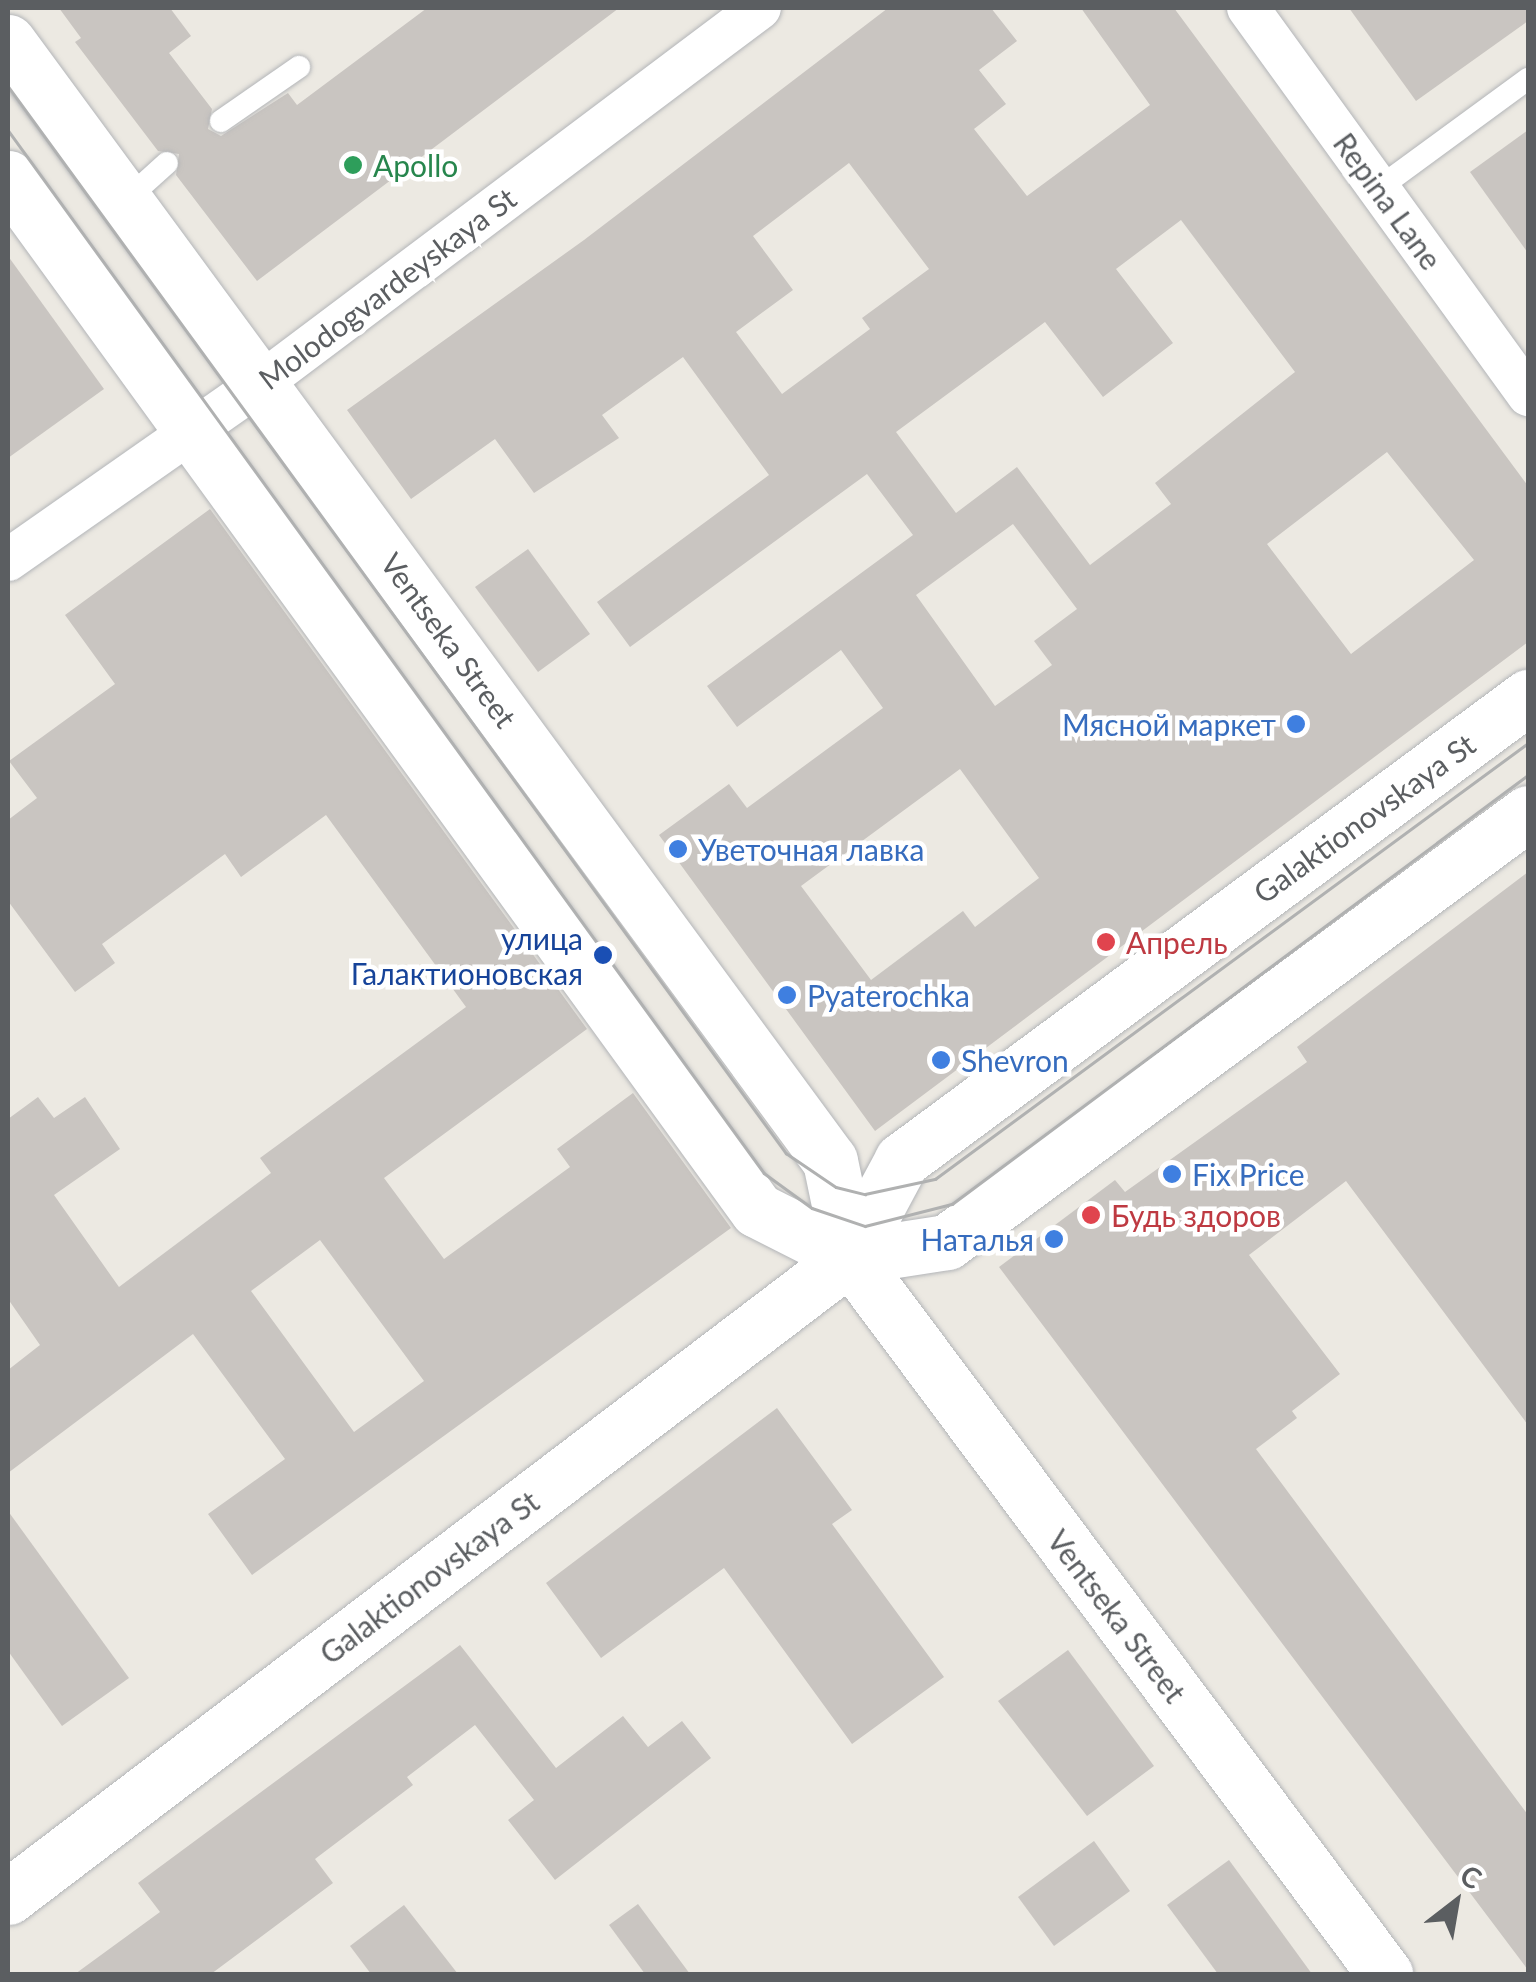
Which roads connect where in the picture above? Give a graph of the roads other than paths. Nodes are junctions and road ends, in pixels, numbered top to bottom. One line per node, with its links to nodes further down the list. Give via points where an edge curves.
1 (760, 8): 11 (street, Molodogvardeyskaya St)
2 (1248, 8): 9 (street, Repina Lane)
3 (8, 42): 10 (main road, Ventseka Street)
4 (299, 67): 6 (lane)
5 (1528, 79): 9 (lane)
6 (221, 121)
7 (167, 164): 10 (lane)
8 (8, 178): 13 (main road, Ventseka Street)
9 (1379, 188): 12 (street, Repina Lane)
10 (126, 200): 11 (main road, Ventseka Street)
11 (261, 383): 13 (street, Molodogvardeyskaya St); 17 (main road, Ventseka Street, via 830,1161)
12 (1528, 395)
13 (192, 430): 14 (street, Molodogvardeyskaya St); 17 (main road, Ventseka Street, via 757,1210)
14 (8, 560)
15 (1528, 697): 17 (main road, Galaktionovskaya St, via 902,1160)
16 (1528, 812): 17 (main road, Galaktionovskaya St, via 947,1242)
17 (850, 1257): 18 (main road, Galaktionovskaya St); 19 (main road, Ventseka Street)
18 (8, 1897)
19 (1385, 1974)

